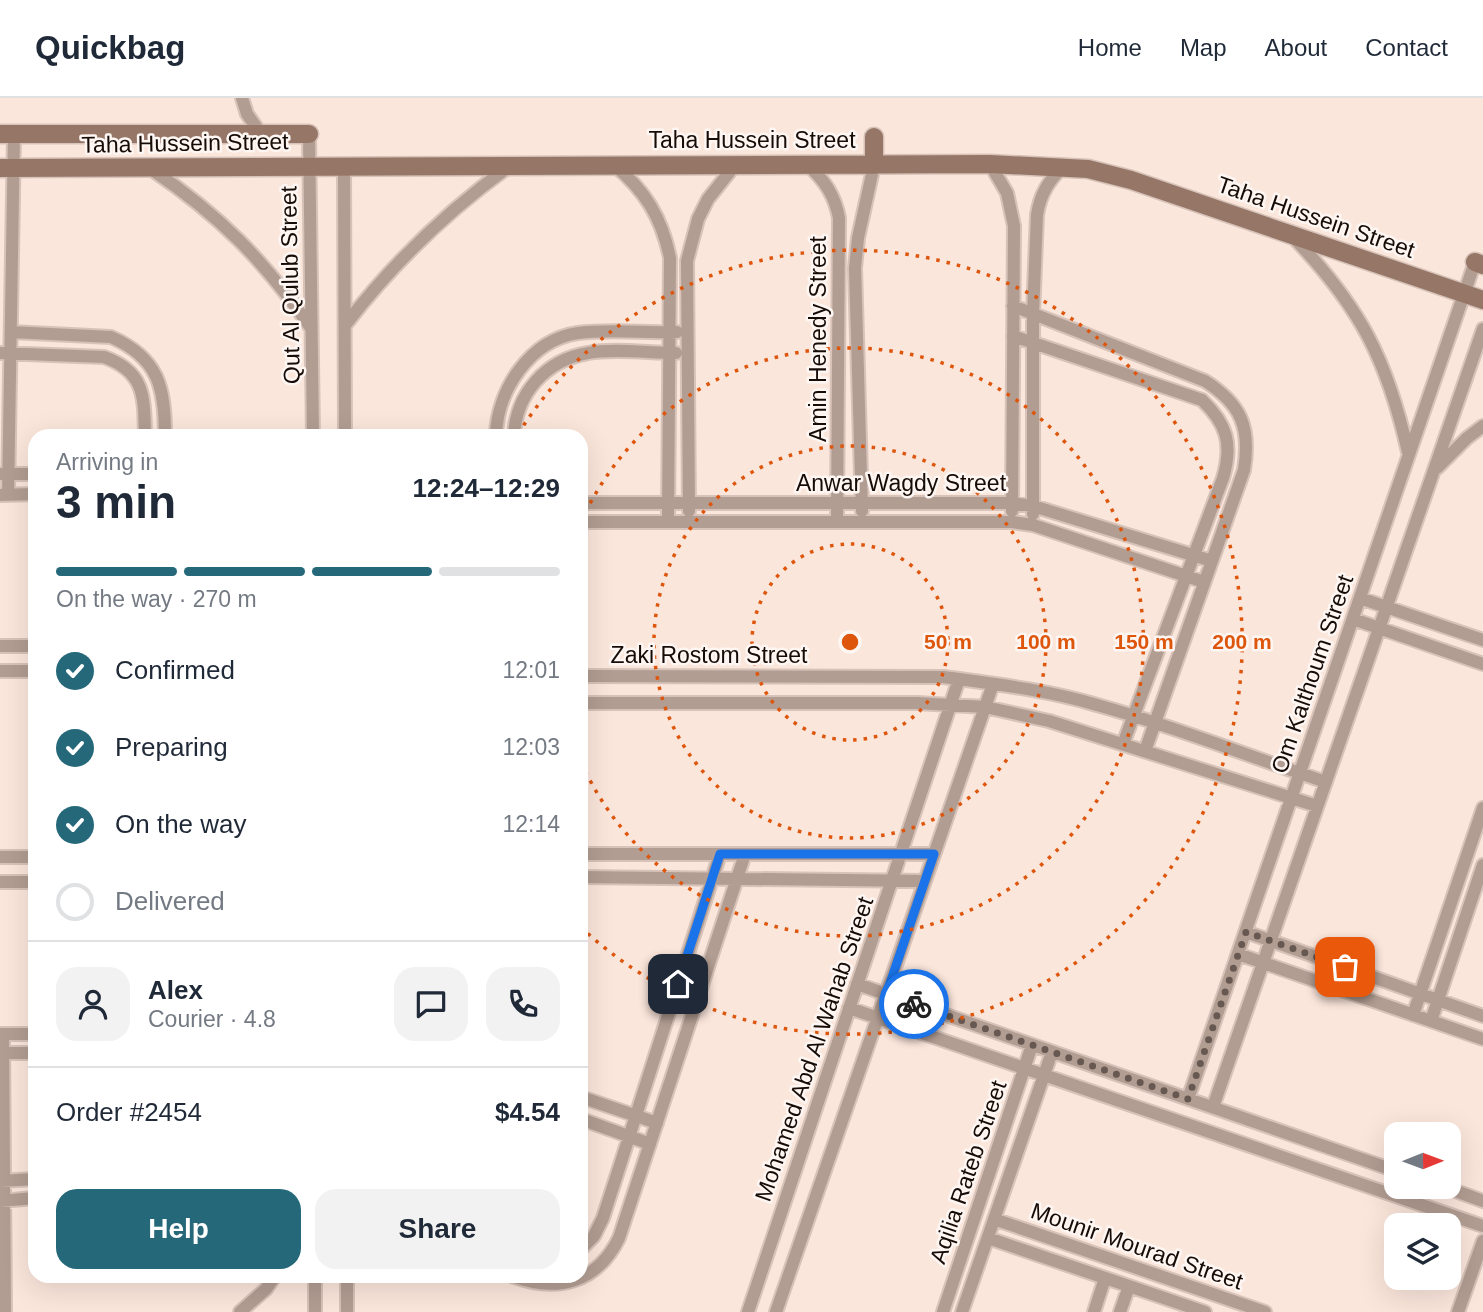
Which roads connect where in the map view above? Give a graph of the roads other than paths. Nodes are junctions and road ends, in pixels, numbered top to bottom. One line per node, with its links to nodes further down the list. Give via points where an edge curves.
1 (242, 98): 3 (street)
2 (7, 134): 3 (street, Taha Hussein Street); 15 (street)
3 (261, 134): 4 (street, Taha Hussein Street)
4 (309, 134): 11 (street, Qut Al Qulub Street)
5 (874, 137): 10 (street)
6 (613, 164): 7 (street, Taha Hussein Street); 9 (street, Taha Hussein Street); 27 (street, via 645,195 665,236 670,258)
7 (735, 164): 13 (street, Taha Hussein Street); 28 (street, via 708,199 691,240)
8 (990, 164): 10 (street, Taha Hussein Street); 14 (street, Taha Hussein Street); 21 (street, via 1007,192 1013,214)
9 (511, 165): 12 (street, Taha Hussein Street); 23 (street, via 422,237)
10 (874, 165): 13 (street, Taha Hussein Street); 53 (street, Amin Henedy Street, via 855,268)
11 (310, 166): 12 (street, Taha Hussein Street); 16 (street, Taha Hussein Street); 24 (street, Qut Al Qulub Street)
12 (344, 166): 23 (street)
13 (809, 166): 52 (street, Amin Henedy Street, via 832,194 839,218)
14 (1063, 167): 17 (street, Taha Hussein Street, via 1131,180); 22 (street, via 1039,204)
15 (7, 168): 16 (street, Taha Hussein Street); 26 (street)
16 (151, 169): 24 (street, via 240,240 286,292)
17 (1291, 235): 19 (street, Taha Hussein Street); 43 (street, via 1356,312 1380,357)
18 (1479, 264): 19 (street, Om Kalthoum Street)
19 (1464, 294): 20 (street, Taha Hussein Street); 43 (street, Om Kalthoum Street)
20 (1483, 300)
21 (1013, 306): 22 (street); 29 (street)
22 (1033, 315): 31 (street); 64 (street, via 1205,380 1237,408 1248,449)
23 (346, 324): 40 (street)
24 (311, 329): 39 (street, Qut Al Qulub Street)
25 (1483, 329): 44 (street)
26 (11, 332): 30 (street, via 111,337); 32 (street)
27 (669, 332): 28 (street); 33 (street); 41 (street, via 578,333 543,348 506,391)
28 (688, 332): 34 (street)
29 (1013, 336): 31 (street); 54 (street)
30 (126, 343): 35 (street); 38 (street, via 158,377)
31 (1033, 343): 55 (street); 63 (street, via 1202,400 1214,412 1228,443 1228,461)
32 (5, 353): 35 (street, via 104,357); 45 (street)
33 (669, 353): 34 (street); 42 (street, via 591,352 569,357 533,382 521,401); 50 (street)
34 (688, 353): 51 (street)
35 (118, 362): 37 (street, via 130,370 141,388)
36 (1483, 426): 44 (street)
37 (145, 429)
38 (165, 429)
39 (313, 429)
40 (345, 429)
41 (497, 429)
42 (514, 429)
43 (1408, 454): 67 (street, Om Kalthoum Street)
44 (1434, 471): 68 (street)
45 (4, 474): 46 (street); 47 (street)
46 (28, 474)
47 (4, 495): 48 (street)
48 (28, 495)
49 (588, 503): 50 (street, Anwar Wagdy Street)
50 (668, 503): 51 (street, Anwar Wagdy Street); 57 (street)
51 (689, 503): 52 (street, Anwar Wagdy Street); 58 (street)
52 (838, 503): 53 (street, Anwar Wagdy Street); 59 (street, Amin Henedy Street)
53 (862, 503): 54 (street, Anwar Wagdy Street); 60 (street, Amin Henedy Street)
54 (1012, 503): 55 (street, Anwar Wagdy Street); 61 (street)
55 (1032, 506): 62 (street); 63 (street, Anwar Wagdy Street)
56 (588, 522): 57 (street, Anwar Wagdy Street)
57 (668, 522): 58 (street, Anwar Wagdy Street)
58 (689, 522): 59 (street, Anwar Wagdy Street)
59 (837, 522): 60 (street, Anwar Wagdy Street)
60 (862, 522): 61 (street, Anwar Wagdy Street)
61 (1012, 522): 62 (street, Anwar Wagdy Street)
62 (1033, 525): 65 (street, Anwar Wagdy Street)
63 (1194, 556): 64 (street, Anwar Wagdy Street); 65 (street)
64 (1212, 561): 66 (street)
65 (1186, 576): 66 (street, Anwar Wagdy Street); 83 (street)
66 (1204, 582): 84 (street)
67 (1360, 598): 68 (street); 69 (street, Om Kalthoum Street)
68 (1387, 607): 70 (street); 71 (street)
69 (1353, 619): 70 (street); 87 (street, Om Kalthoum Street)
70 (1379, 628): 74 (street); 88 (street)
71 (1483, 640)
72 (0, 646): 73 (street)
73 (28, 646)
74 (1483, 664)
75 (0, 671): 76 (street)
76 (28, 671)
77 (588, 676): 78 (street, Zaki Rostom Street)
78 (959, 679): 79 (street, Zaki Rostom Street); 81 (street, Mohamed Abd Al Wahab Street)
79 (993, 684): 82 (street); 83 (street, Zaki Rostom Street, via 1068,697)
80 (588, 703): 81 (street)
81 (951, 704): 82 (street); 96 (street, Mohamed Abd Al Wahab Street)
82 (985, 707): 85 (street); 97 (street)
83 (1133, 717): 84 (street, Zaki Rostom Street); 85 (street)
84 (1154, 724): 86 (street); 87 (street, Zaki Rostom Street)
85 (1123, 744): 86 (street)
86 (1144, 751): 89 (street)
87 (1300, 773): 88 (street, Zaki Rostom Street); 89 (street, Om Kalthoum Street)
88 (1326, 782): 90 (street)
89 (1292, 797): 90 (street); 108 (street, Om Kalthoum Street)
90 (1317, 806): 109 (street)
91 (1482, 817): 92 (street)
92 (1477, 845): 113 (street)
93 (588, 854): 94 (street)
94 (720, 854): 95 (street); 102 (street)
95 (746, 854): 96 (street); 103 (street)
96 (901, 854): 97 (street); 104 (street, Mohamed Abd Al Wahab Street)
97 (934, 854): 105 (street)
98 (0, 857): 99 (street)
99 (28, 857)
100 (1483, 865): 115 (street)
101 (588, 877): 102 (street)
102 (712, 878): 103 (street); 133 (street)
103 (738, 878): 104 (street); 135 (street)
104 (892, 880): 105 (street); 112 (street, Mohamed Abd Al Wahab Street)
105 (925, 881): 114 (street)
106 (0, 882): 107 (street)
107 (28, 882)
108 (1246, 932): 109 (street); 110 (street, Om Kalthoum Street)
109 (1270, 941): 111 (street); 113 (street)
110 (1238, 954): 111 (street); 131 (street, Om Kalthoum Street)
111 (1263, 963): 117 (street); 132 (street)
112 (857, 984): 114 (street); 116 (street, Mohamed Abd Al Wahab Street)
113 (1420, 994): 115 (street); 117 (street)
114 (886, 995): 119 (street); 124 (street)
115 (1438, 1000): 118 (street); 120 (street)
116 (849, 1008): 119 (street); 163 (street, Mohamed Abd Al Wahab Street)
117 (1413, 1015): 120 (street)
118 (1483, 1016)
119 (878, 1018): 128 (street); 164 (street)
120 (1431, 1021): 123 (street)
121 (2, 1034): 122 (street); 126 (street)
122 (28, 1034)
123 (1483, 1040)
124 (1032, 1045): 125 (street); 128 (street, Aqilia Rateb Street)
125 (1052, 1052): 129 (street, Aqilia Rateb Street); 131 (street)
126 (2, 1053): 127 (street); 140 (street)
127 (28, 1053)
128 (1025, 1068): 129 (street); 165 (street, Aqilia Rateb Street)
129 (1044, 1075): 141 (street); 146 (street, Aqilia Rateb Street)
130 (588, 1099): 133 (street)
131 (1188, 1099): 132 (street)
132 (1213, 1107): 138 (street)
133 (635, 1115): 135 (street); 136 (street)
134 (588, 1122): 136 (street)
135 (657, 1122): 137 (street)
136 (628, 1136): 137 (street); 150 (street, via 603,1218)
137 (650, 1144): 151 (street, via 612,1253)
138 (1384, 1167)
139 (28, 1179): 140 (street)
140 (2, 1181): 144 (street)
141 (1383, 1191): 147 (street)
142 (1461, 1192): 145 (street)
143 (28, 1198): 144 (street)
144 (2, 1200): 159 (street)
145 (1483, 1200)
146 (994, 1219): 148 (street, Aqilia Rateb Street); 170 (street, Mounir Mourad Street)
147 (1483, 1226)
148 (988, 1238): 152 (street, Mounir Mourad Street); 166 (street, Aqilia Rateb Street)
149 (1483, 1241): 171 (street)
150 (588, 1242)
151 (588, 1274)
152 (1105, 1278): 158 (street, Mounir Mourad Street); 167 (street)
153 (270, 1283): 160 (street)
154 (314, 1283): 161 (street)
155 (347, 1283): 162 (street)
156 (538, 1283): 157 (street)
157 (562, 1283)
158 (1129, 1286): 168 (street); 169 (street, Mounir Mourad Street)
159 (5, 1312)
160 (240, 1312)
161 (315, 1312)
162 (347, 1312)
163 (748, 1312)
164 (776, 1312)
165 (943, 1312)
166 (962, 1312)
167 (1094, 1312)
168 (1120, 1312)
169 (1205, 1312)
170 (1265, 1312)
171 (1458, 1312)

